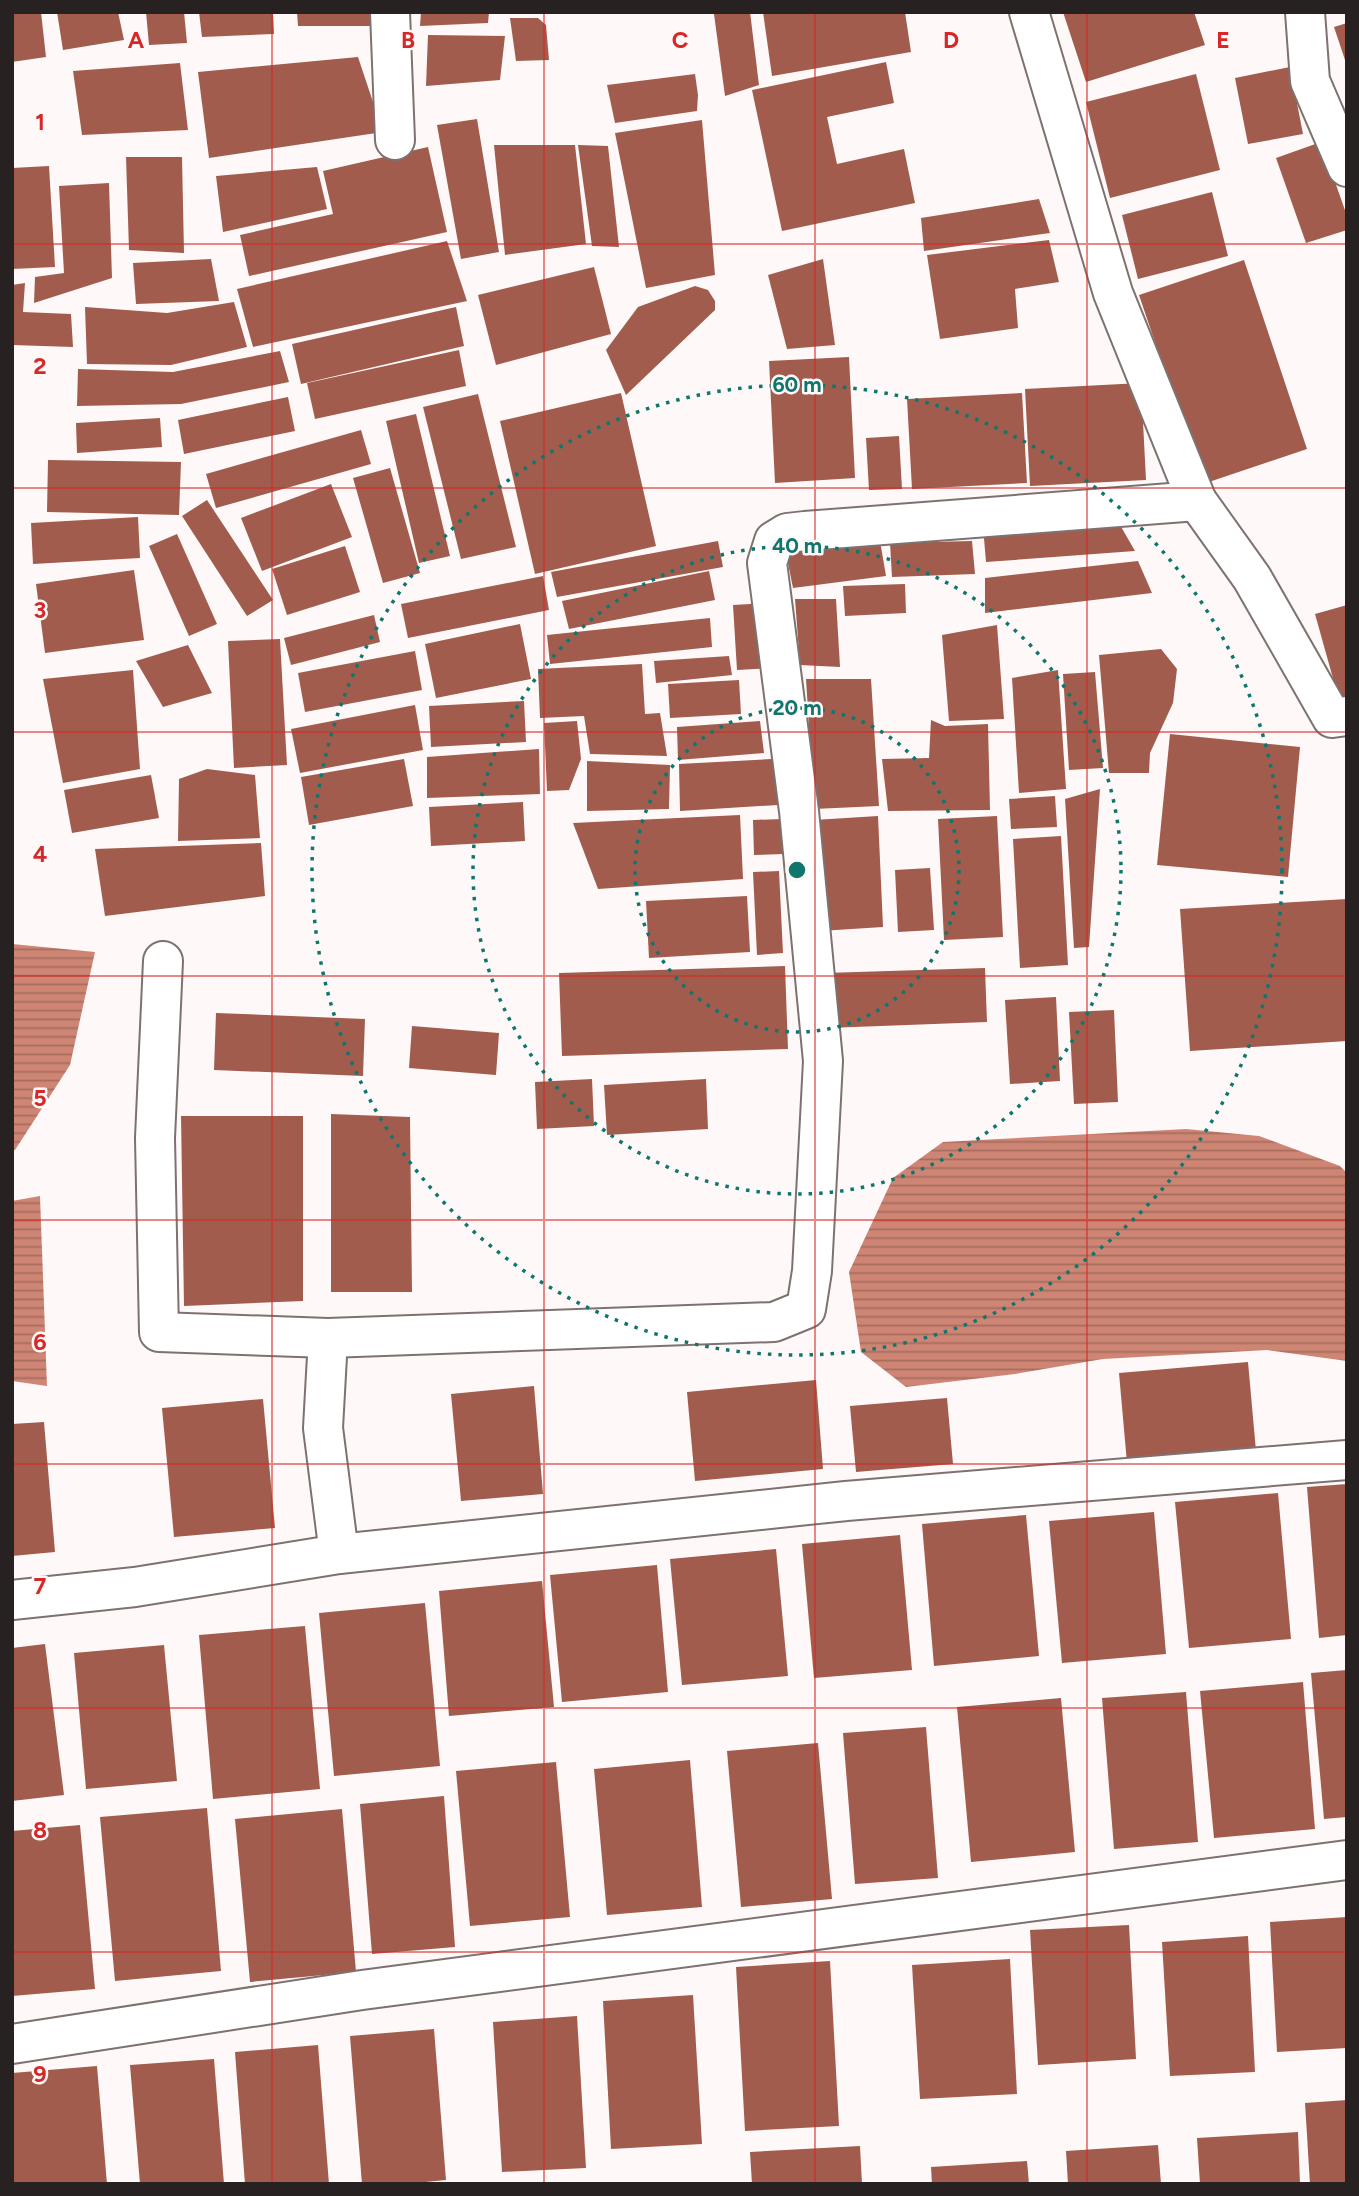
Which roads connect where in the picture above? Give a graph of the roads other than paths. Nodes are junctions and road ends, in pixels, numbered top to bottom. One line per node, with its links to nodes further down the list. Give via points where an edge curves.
1 (390, 12): 4 (street)
2 (1029, 12): 6 (street, via 1113,293)
3 (1305, 12): 5 (street, via 1310,81)
4 (395, 140)
5 (1347, 167)
6 (1198, 501): 7 (street, via 1252,578 1332,718); 9 (street, via 796,532 774,541 767,563 799,811 823,1061 806,1309 774,1322)
7 (1347, 716)
8 (163, 961): 9 (street, via 156,1138 159,1332)
9 (328, 1338): 11 (street, via 323,1428)
10 (1347, 1460): 11 (street, via 846,1501)
11 (339, 1554): 12 (street, via 135,1587)
12 (12, 1600)
13 (1347, 1860): 14 (street, via 376,1988)
14 (12, 2044)

